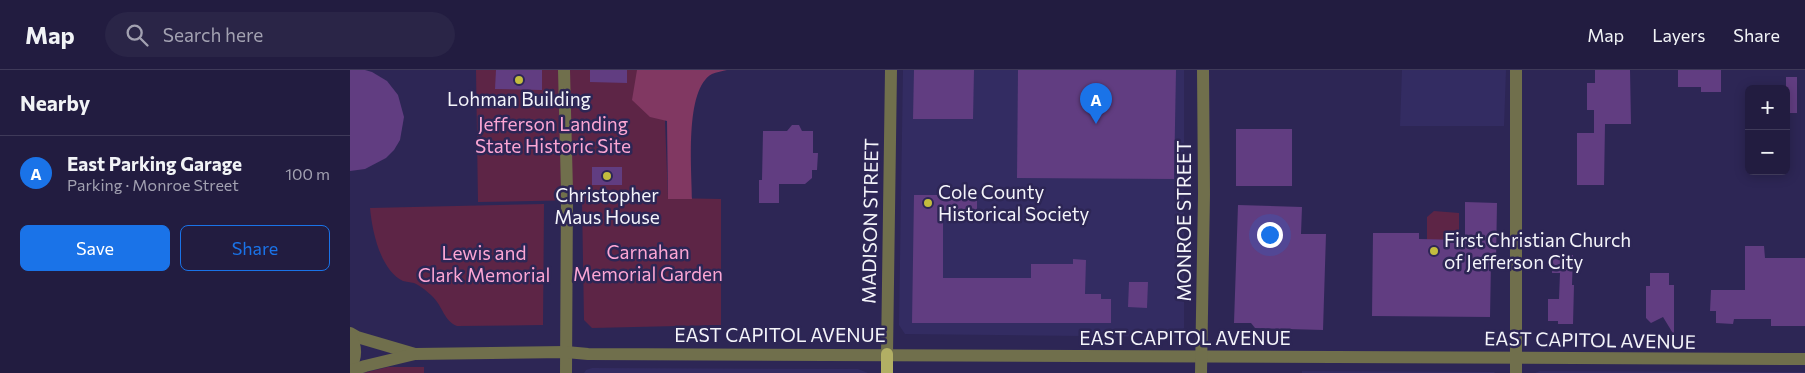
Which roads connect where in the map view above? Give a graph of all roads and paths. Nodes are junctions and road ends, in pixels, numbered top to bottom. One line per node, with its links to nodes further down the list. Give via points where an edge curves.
1 (564, 70): 6 (street)
2 (891, 70): 8 (street, MADISON STREET)
3 (1203, 70): 9 (street, MONROE STREET)
4 (1516, 70): 10 (street)
5 (350, 334): 7 (street); 12 (street, via 356,354)
6 (566, 352): 7 (street, EAST CAPITOL AVENUE); 8 (street, EAST CAPITOL AVENUE); 13 (street)
7 (415, 354): 12 (street)
8 (887, 354): 9 (street, EAST CAPITOL AVENUE); 14 (main road, MADISON STREET)
9 (1201, 357): 10 (street, EAST CAPITOL AVENUE); 15 (street, MONROE STREET)
10 (1516, 358): 11 (street, EAST CAPITOL AVENUE); 16 (street)
11 (1805, 360)
12 (350, 370)
13 (566, 373)
14 (887, 373)
15 (1201, 373)
16 (1516, 373)

